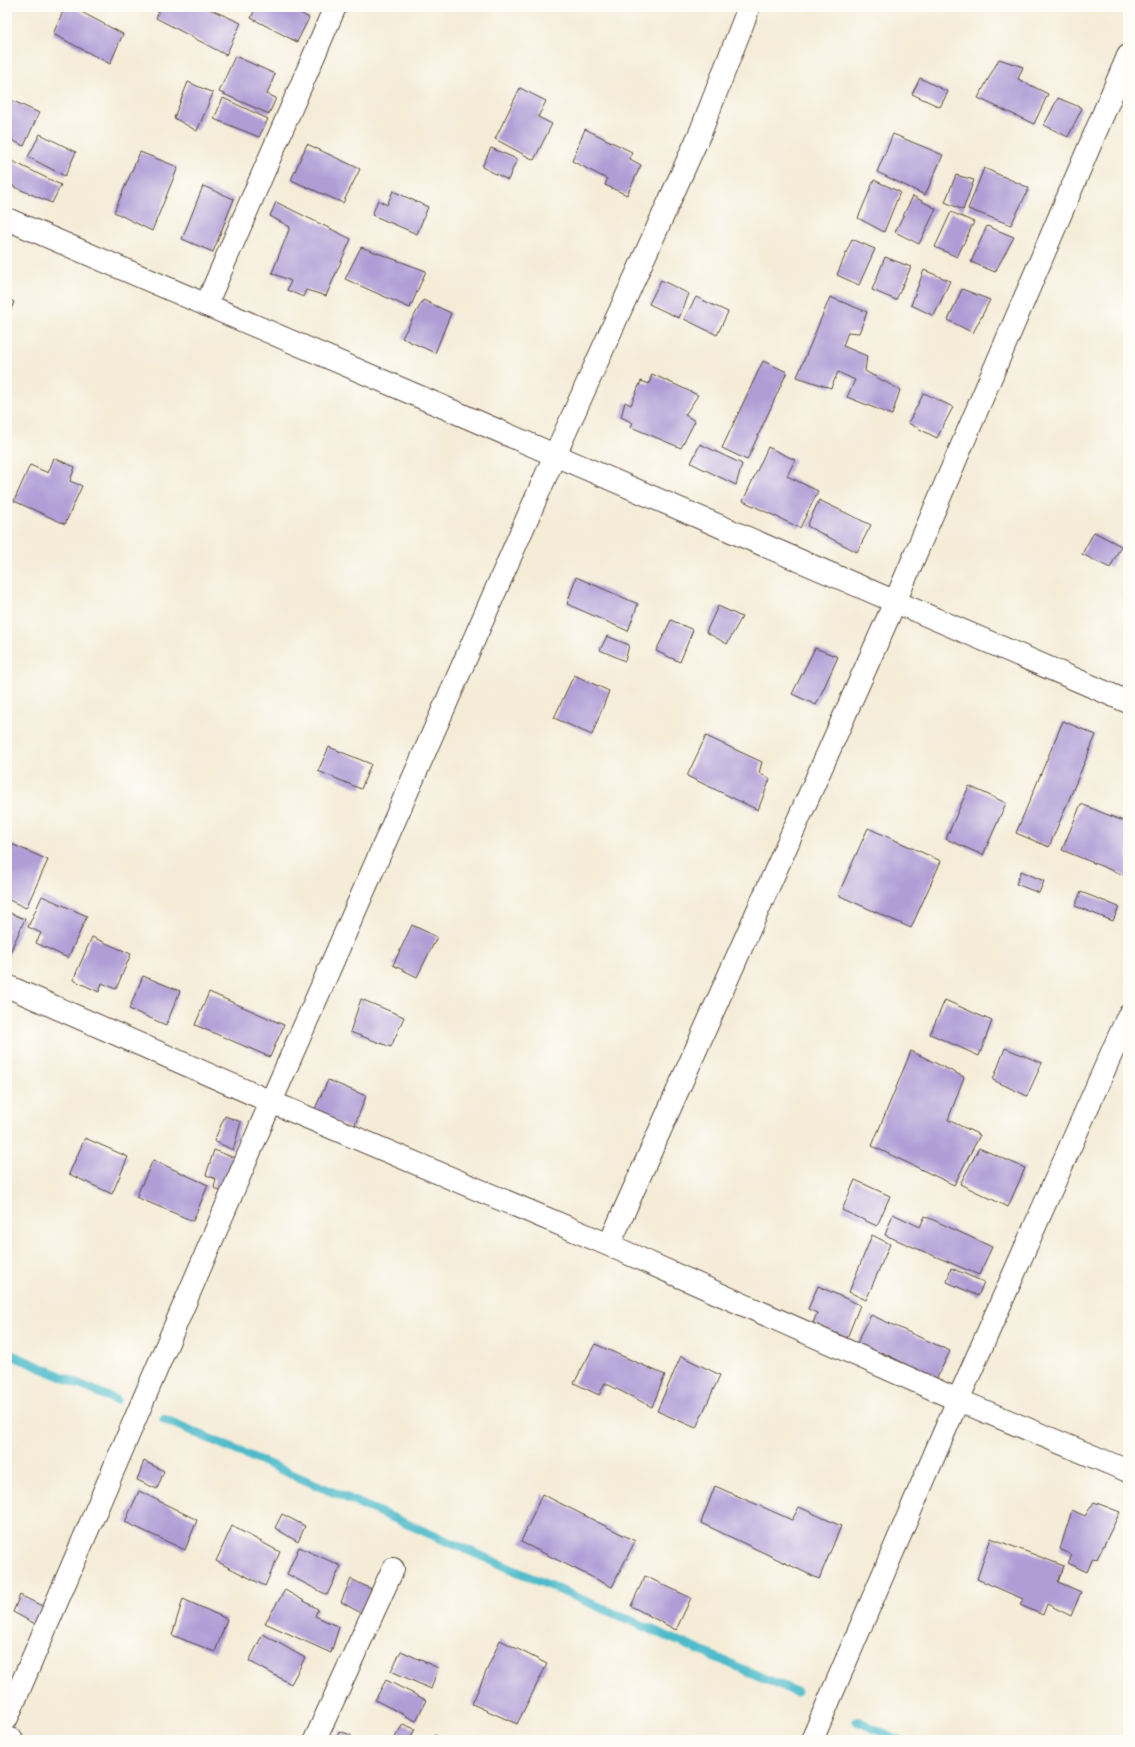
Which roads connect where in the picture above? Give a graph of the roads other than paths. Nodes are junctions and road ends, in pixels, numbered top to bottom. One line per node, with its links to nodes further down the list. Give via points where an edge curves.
1 (335, 7): 5 (street)
2 (749, 7): 6 (street, via 701,131)
3 (1128, 56): 7 (street)
4 (7, 219): 5 (street)
5 (206, 305): 6 (street)
6 (555, 455): 7 (street); 11 (street)
7 (895, 602): 8 (street); 12 (street)
8 (1128, 702)
9 (7, 986): 11 (street)
10 (1128, 1016): 13 (street)
11 (271, 1102): 12 (street); 16 (street)
12 (609, 1245): 13 (street)
13 (958, 1400): 14 (street); 20 (street)
14 (1128, 1471)
15 (393, 1569): 19 (street)
16 (7, 1718)
17 (7, 1738): 18 (street)
18 (12, 1740)
19 (315, 1740)
20 (812, 1740)

